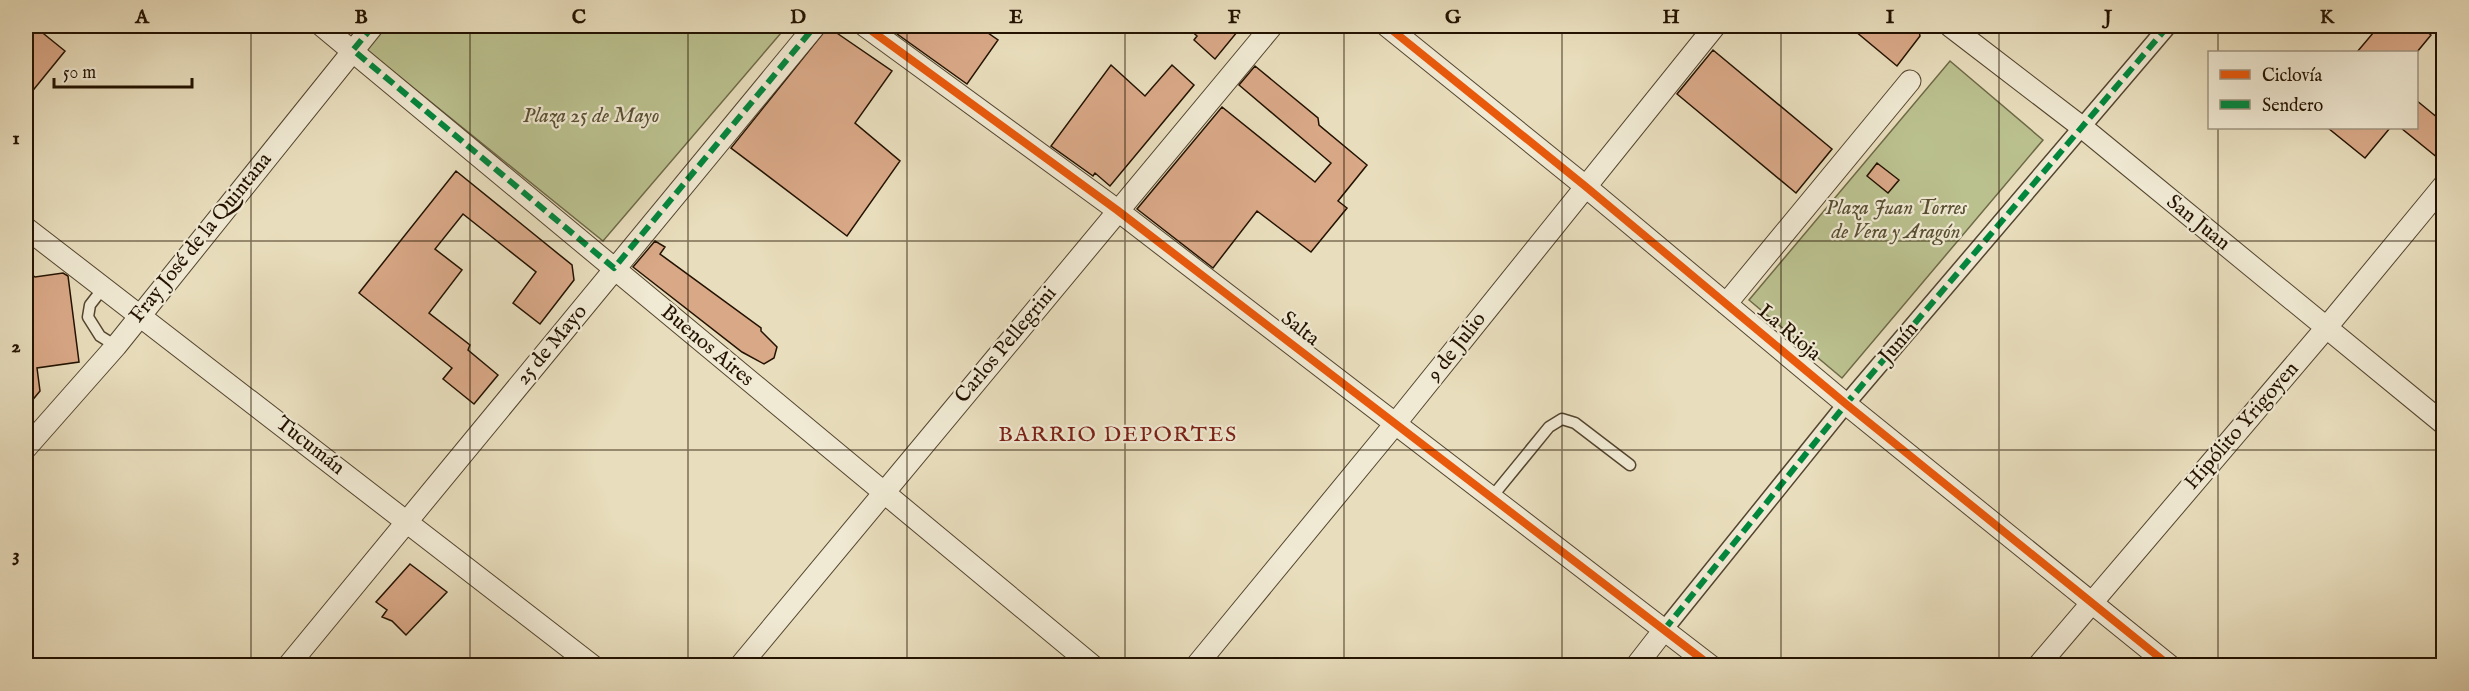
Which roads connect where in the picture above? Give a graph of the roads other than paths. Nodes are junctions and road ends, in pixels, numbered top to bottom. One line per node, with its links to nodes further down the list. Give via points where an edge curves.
1 (322, 26): 10 (street, Buenos Aires)
2 (373, 26): 10 (street, Fray José de la Quintana)
3 (815, 26): 17 (street, 25 de Mayo)
4 (865, 26): 15 (street, Salta)
5 (1272, 26): 15 (street, Carlos Pellegrini)
6 (1387, 26): 14 (street, La Rioja)
7 (1715, 26): 14 (street, 9 de Julio)
8 (1950, 26): 12 (street, San Juan)
9 (2168, 26): 12 (street, Junín)
10 (353, 50): 17 (street, Buenos Aires); 20 (street, Fray José de la Quintana)
11 (1910, 81): 19 (street)
12 (2083, 128): 21 (street, San Juan); 23 (street, Junín)
13 (2444, 185): 21 (street, Hipólito Yrigoyen)
14 (1585, 186): 19 (street, La Rioja); 24 (street, 9 de Julio)
15 (1117, 210): 24 (street, Salta); 28 (street, Carlos Pellegrini)
16 (26, 228): 18 (street, Tucumán)
17 (614, 268): 28 (street, Buenos Aires); 30 (street, 25 de Mayo)
18 (104, 287): 20 (street, Tucumán); 22 (lane, via 90,305 88,317 100,336)
19 (1726, 304): 23 (street, La Rioja)
20 (139, 314): 22 (street, Fray José de la Quintana); 30 (street, Tucumán)
21 (2326, 328): 25 (street, San Juan); 31 (street, Hipólito Yrigoyen)
22 (116, 346): 26 (street, Fray José de la Quintana)
23 (1846, 404): 31 (street, La Rioja); 32 (street, Junín)
24 (1395, 424): 29 (street, Salta); 37 (street, 9 de Julio)
25 (2444, 424)
26 (26, 448)
27 (1630, 465): 29 (lane, via 1575,423 1562,419 1549,427)
28 (882, 493): 35 (street, Carlos Pellegrini); 36 (street, Buenos Aires)
29 (1491, 498): 32 (street, Salta)
30 (406, 522): 33 (street, 25 de Mayo); 34 (street, Tucumán)
31 (2092, 601): 40 (street, Hipólito Yrigoyen); 41 (street, La Rioja)
32 (1664, 630): 38 (street, Junín); 39 (street, Salta)
33 (288, 666)
34 (593, 666)
35 (740, 666)
36 (1093, 666)
37 (1196, 666)
38 (1636, 666)
39 (1711, 666)
40 (2038, 666)
41 (2170, 666)

